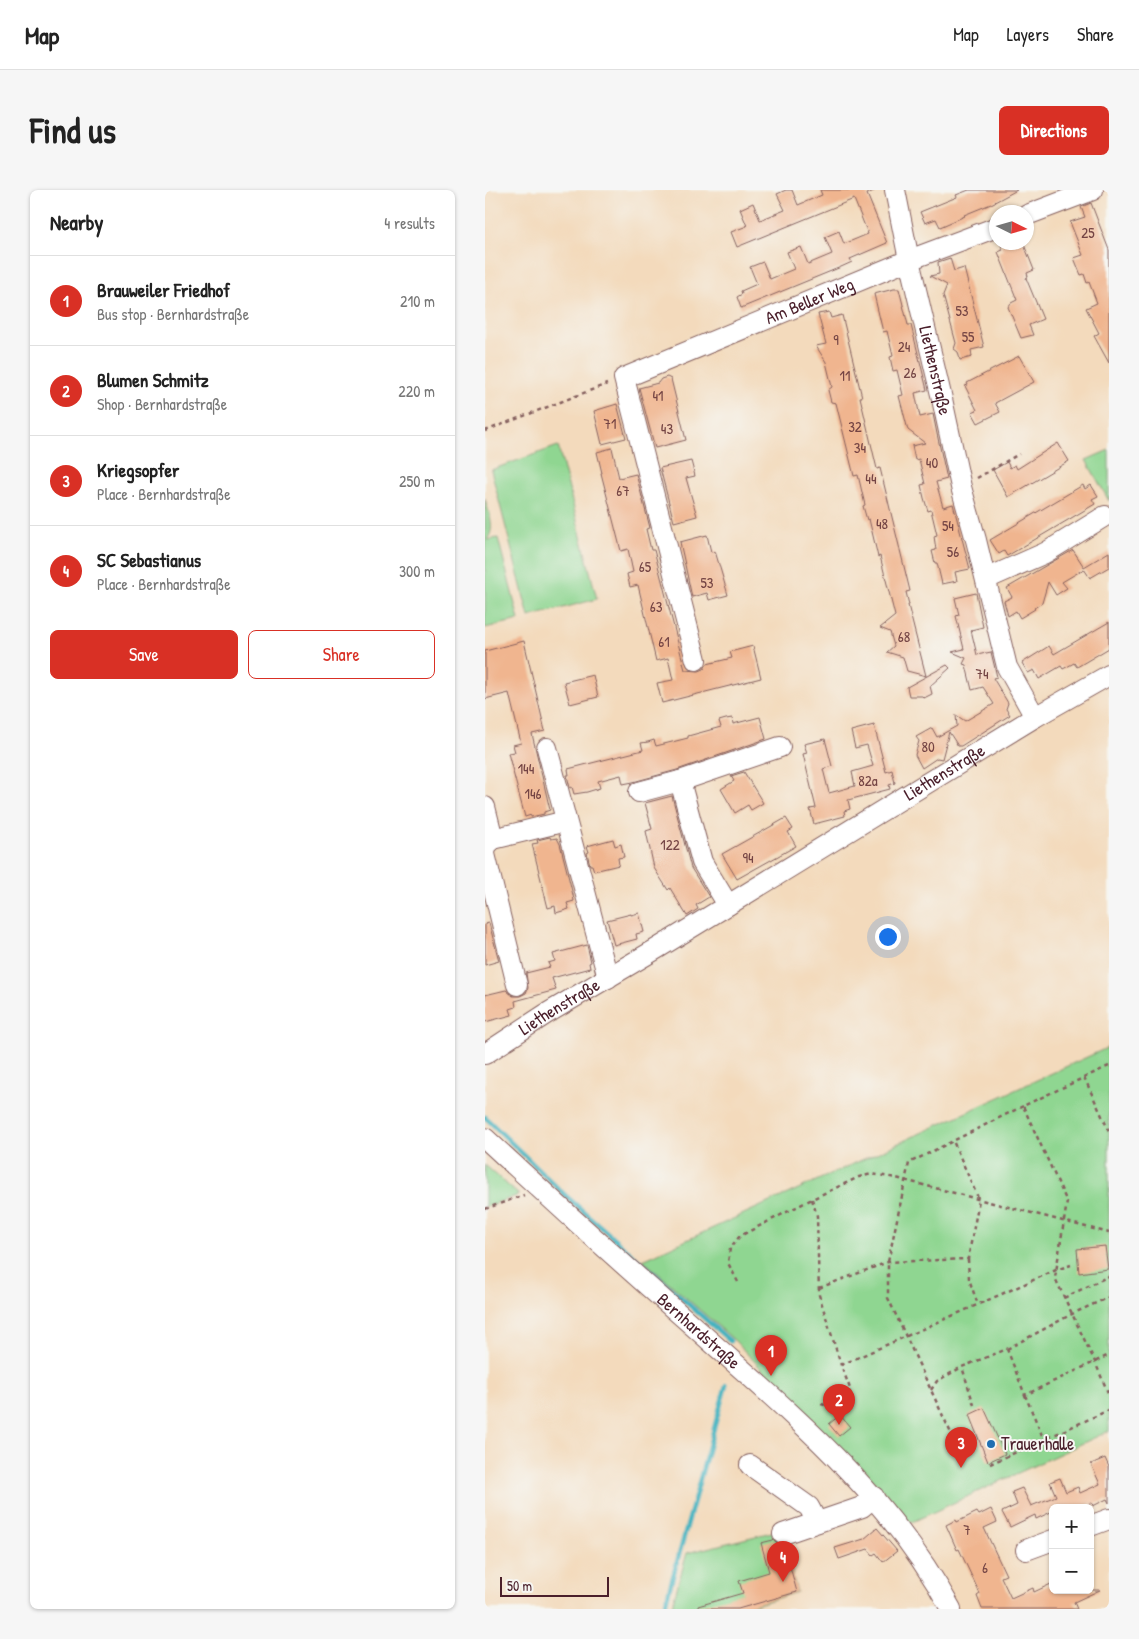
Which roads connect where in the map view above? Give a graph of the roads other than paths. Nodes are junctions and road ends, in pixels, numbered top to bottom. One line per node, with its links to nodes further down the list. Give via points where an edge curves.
1 (895, 190): 5 (street, Liethenstraße)
2 (1093, 190): 3 (street)
3 (1034, 212)
4 (989, 230): 5 (street, Am Beller Weg)
5 (909, 260): 7 (street, Liethenstraße, via 961,487); 8 (street, Am Beller Weg, via 624,378)
6 (1105, 516): 7 (street, via 1045,553)
7 (986, 579): 10 (street, Liethenstraße, via 1007,667)
8 (696, 660)
9 (1109, 676): 10 (street)
10 (1035, 717): 18 (street, Liethenstraße)
11 (780, 747): 13 (street)
12 (547, 748): 16 (street, Liethenstraße)
13 (681, 781): 14 (street); 18 (street, via 702,862)
14 (639, 792)
15 (485, 807): 17 (street)
16 (566, 820): 17 (street); 19 (street, Liethenstraße)
17 (493, 839): 20 (street, via 486,846 485,854)
18 (728, 905): 19 (street, Liethenstraße)
19 (608, 978): 21 (street, Liethenstraße)
20 (517, 985)
21 (485, 1054)
22 (485, 1138): 24 (street, Bernhardstraße, via 754,1381)
23 (751, 1465): 26 (street, via 809,1507)
24 (874, 1497): 26 (street, via 862,1507); 31 (street, Bernhardstraße, via 915,1550)
25 (1109, 1519): 27 (street)
26 (817, 1522): 28 (street)
27 (1094, 1525)
28 (783, 1534)
29 (1049, 1541): 30 (street)
30 (1026, 1550)
31 (951, 1609)

